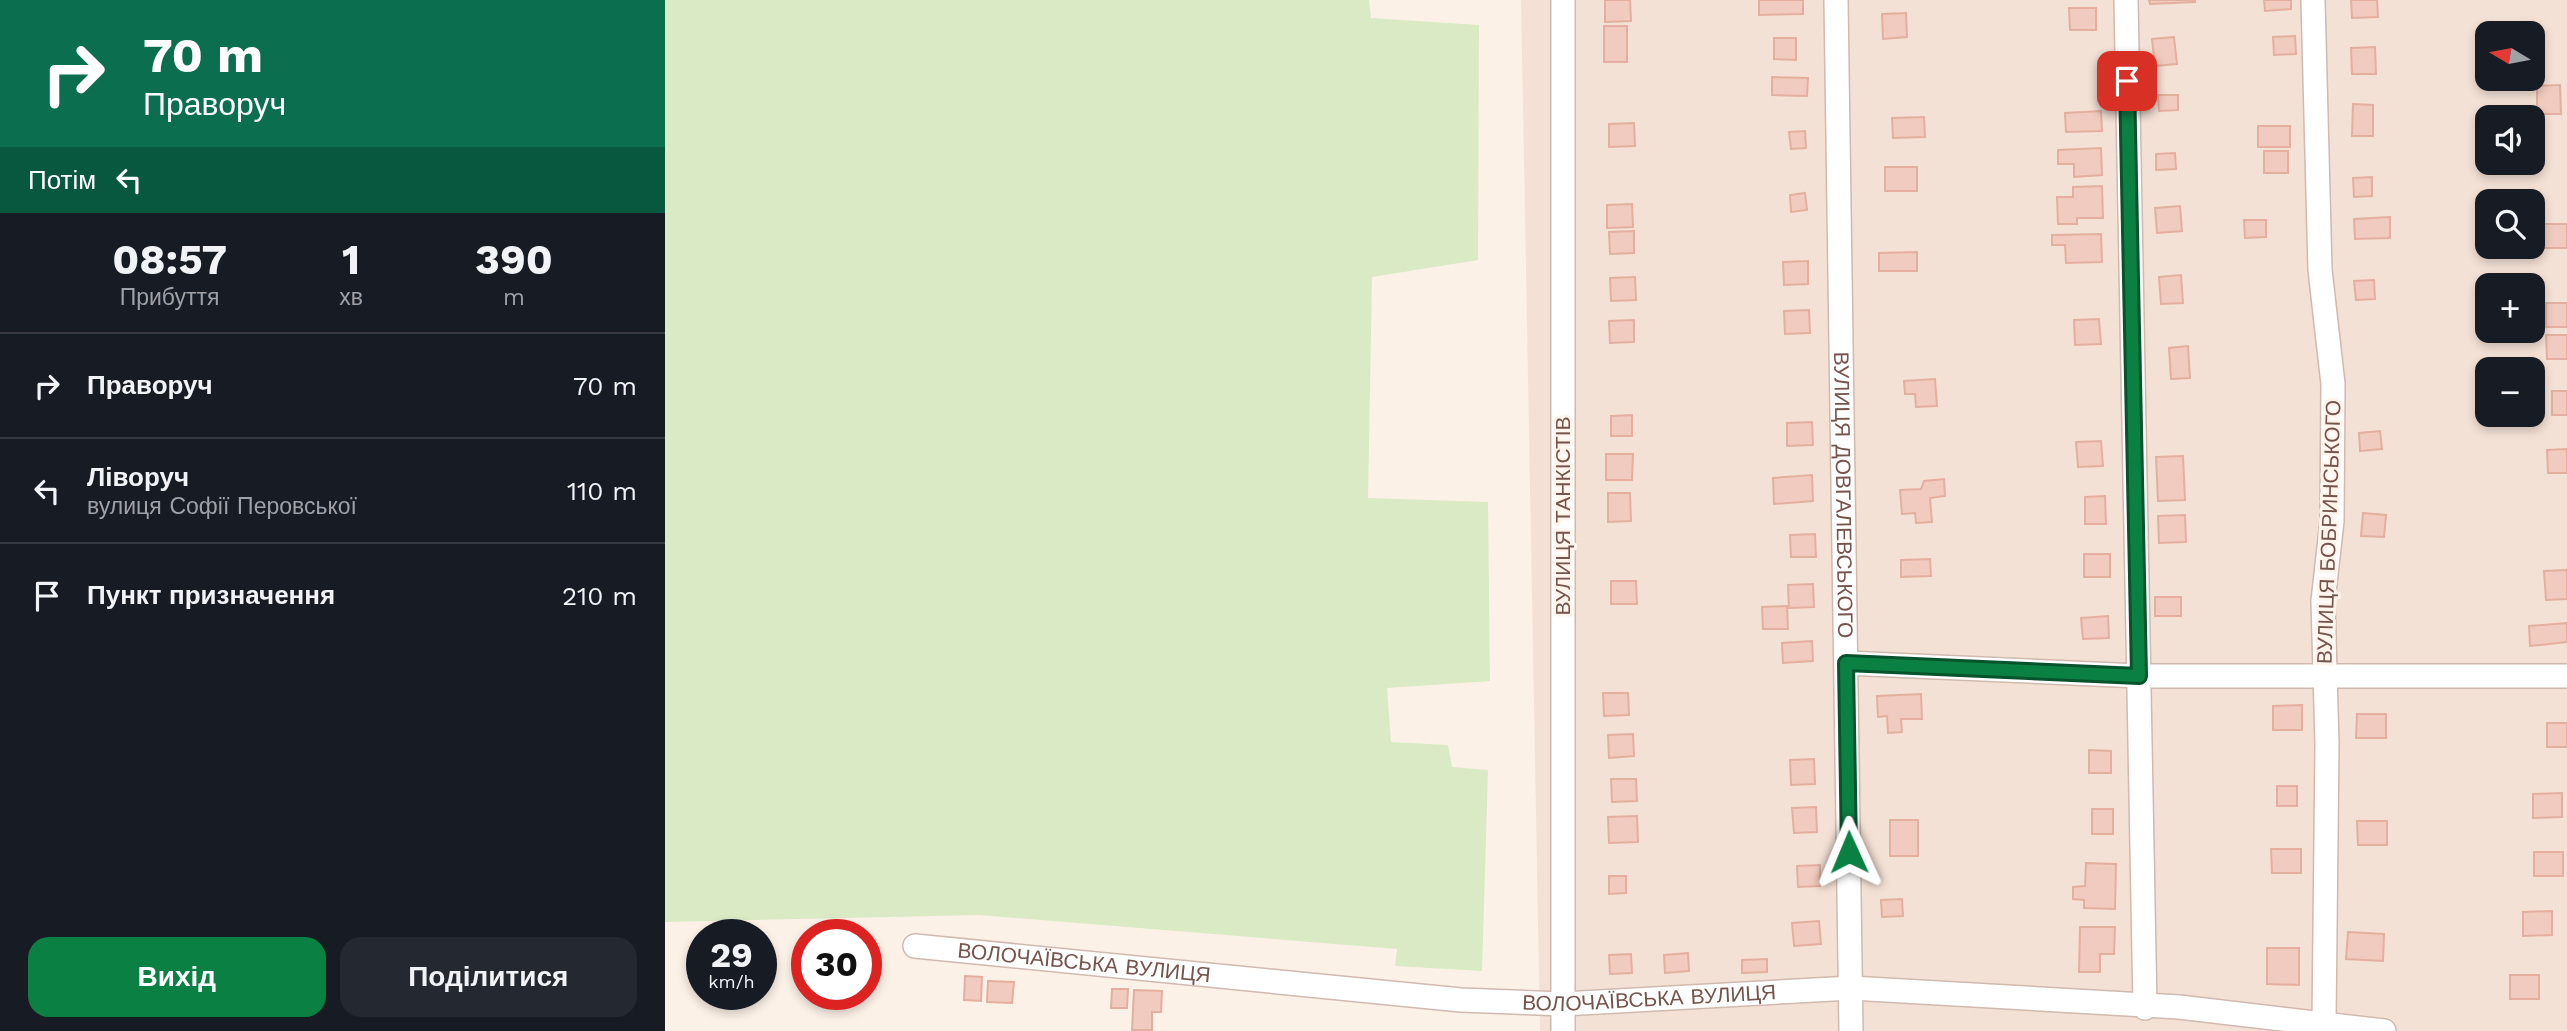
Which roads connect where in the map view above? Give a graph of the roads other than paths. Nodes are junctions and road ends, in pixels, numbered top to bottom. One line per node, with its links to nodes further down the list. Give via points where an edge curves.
1 (1563, 0): 11 (street, ВУЛИЦЯ ТАНКІСТІВ)
2 (1836, 0): 5 (street, ВУЛИЦЯ ДОВГАЛЕВСЬКОГО)
3 (2126, 0): 6 (street)
4 (2313, 0): 7 (street, ВУЛИЦЯ БОБРИНСЬКОГО, via 2320,270 2333,384 2332,521 2323,601)
5 (1846, 663): 6 (street); 10 (street, ВУЛИЦЯ ДОВГАЛЕВСЬКОГО)
6 (2139, 676): 7 (street); 12 (street)
7 (2325, 676): 8 (street); 13 (street, ВУЛИЦЯ БОБРИНСЬКОГО)
8 (2567, 676)
9 (915, 946): 11 (street, ВОЛОЧАЇВСЬКА ВУЛИЦЯ, via 1461,1000)
10 (1851, 988): 11 (street, ВОЛОЧАЇВСЬКА ВУЛИЦЯ); 12 (street, ВОЛОЧАЇВСЬКА ВУЛИЦЯ); 15 (street, ВУЛИЦЯ ДОВГАЛЕВСЬКОГО)
11 (1563, 1004): 14 (street, ВУЛИЦЯ ТАНКІСТІВ)
12 (2145, 1008): 13 (street, ВОЛОЧАЇВСЬКА ВУЛИЦЯ, via 2179,1007)
13 (2324, 1023): 16 (street, ВОЛОЧАЇВСЬКА ВУЛИЦЯ)
14 (1563, 1031)
15 (1851, 1031)
16 (2385, 1031)

